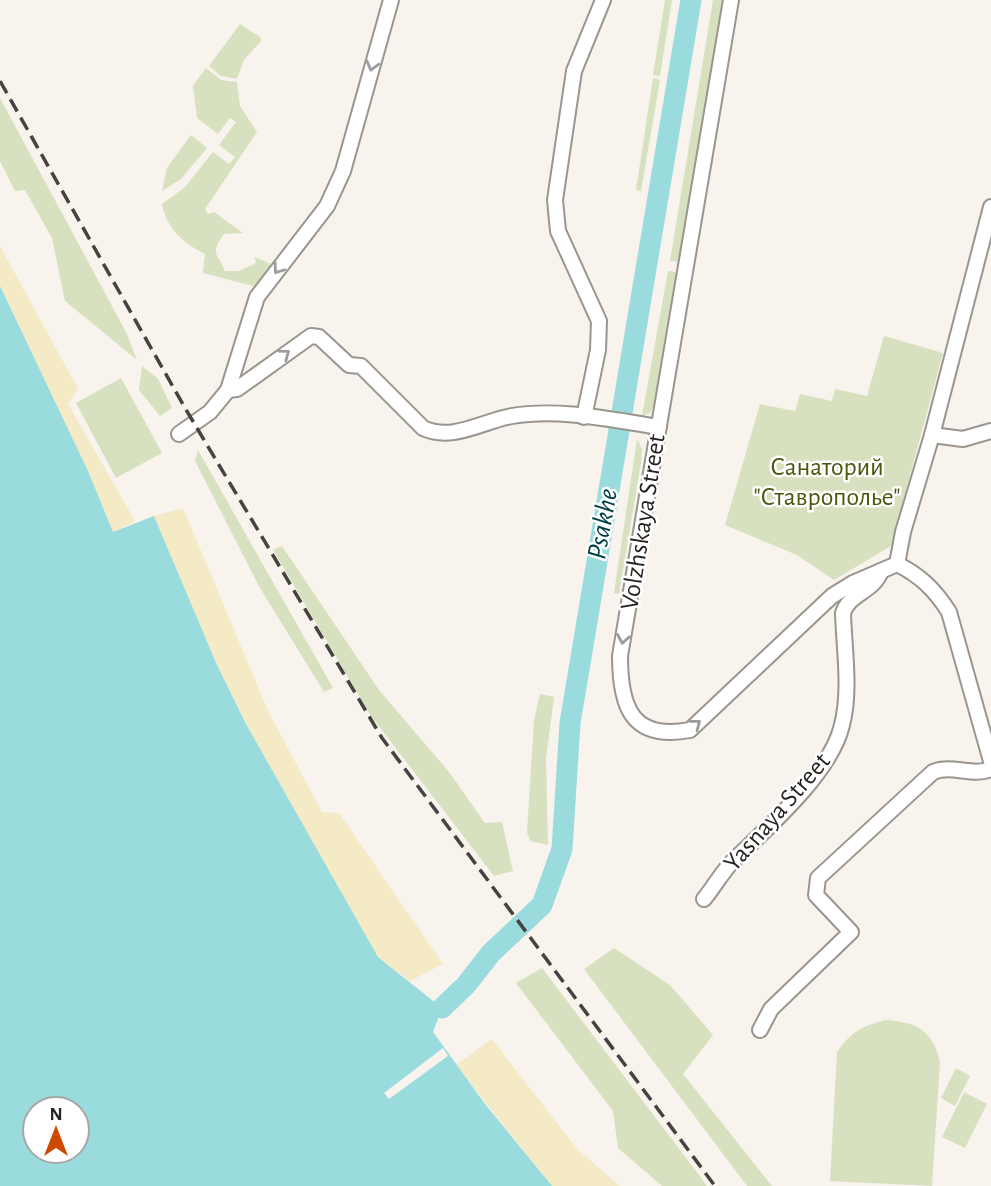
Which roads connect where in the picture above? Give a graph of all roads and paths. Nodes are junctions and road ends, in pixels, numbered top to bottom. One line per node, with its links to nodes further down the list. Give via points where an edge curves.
1 (391, 0): 5 (street, one-way to 5, via 344,171 327,206 257,297)
2 (603, 0): 6 (street, via 574,71 555,200 558,231 599,321)
3 (731, 0): 7 (street, Volzhskaya Street)
4 (991, 209): 10 (street)
5 (228, 390): 6 (street, one-way to 6, via 237,389 311,336 319,337 349,365 361,366 423,428 434,433 446,434 513,416); 9 (street, via 210,412)
6 (591, 418): 7 (street)
7 (659, 427): 12 (street, Volzhskaya Street, one-way to 12, via 620,656 622,692 634,718 664,732 690,730 832,596)
8 (991, 431): 10 (street, via 963,439)
9 (179, 434)
10 (932, 435): 11 (street)
11 (897, 564): 12 (street, Volzhskaya Street); 13 (street, via 935,590 949,612)
12 (881, 571): 15 (street, Yasnaya Street, via 843,613 845,700 838,742 768,831 732,863)
13 (990, 754)
14 (991, 769): 16 (street, via 933,772 818,878 816,895 851,932 771,1009)
15 (704, 899)
16 (760, 1030)

